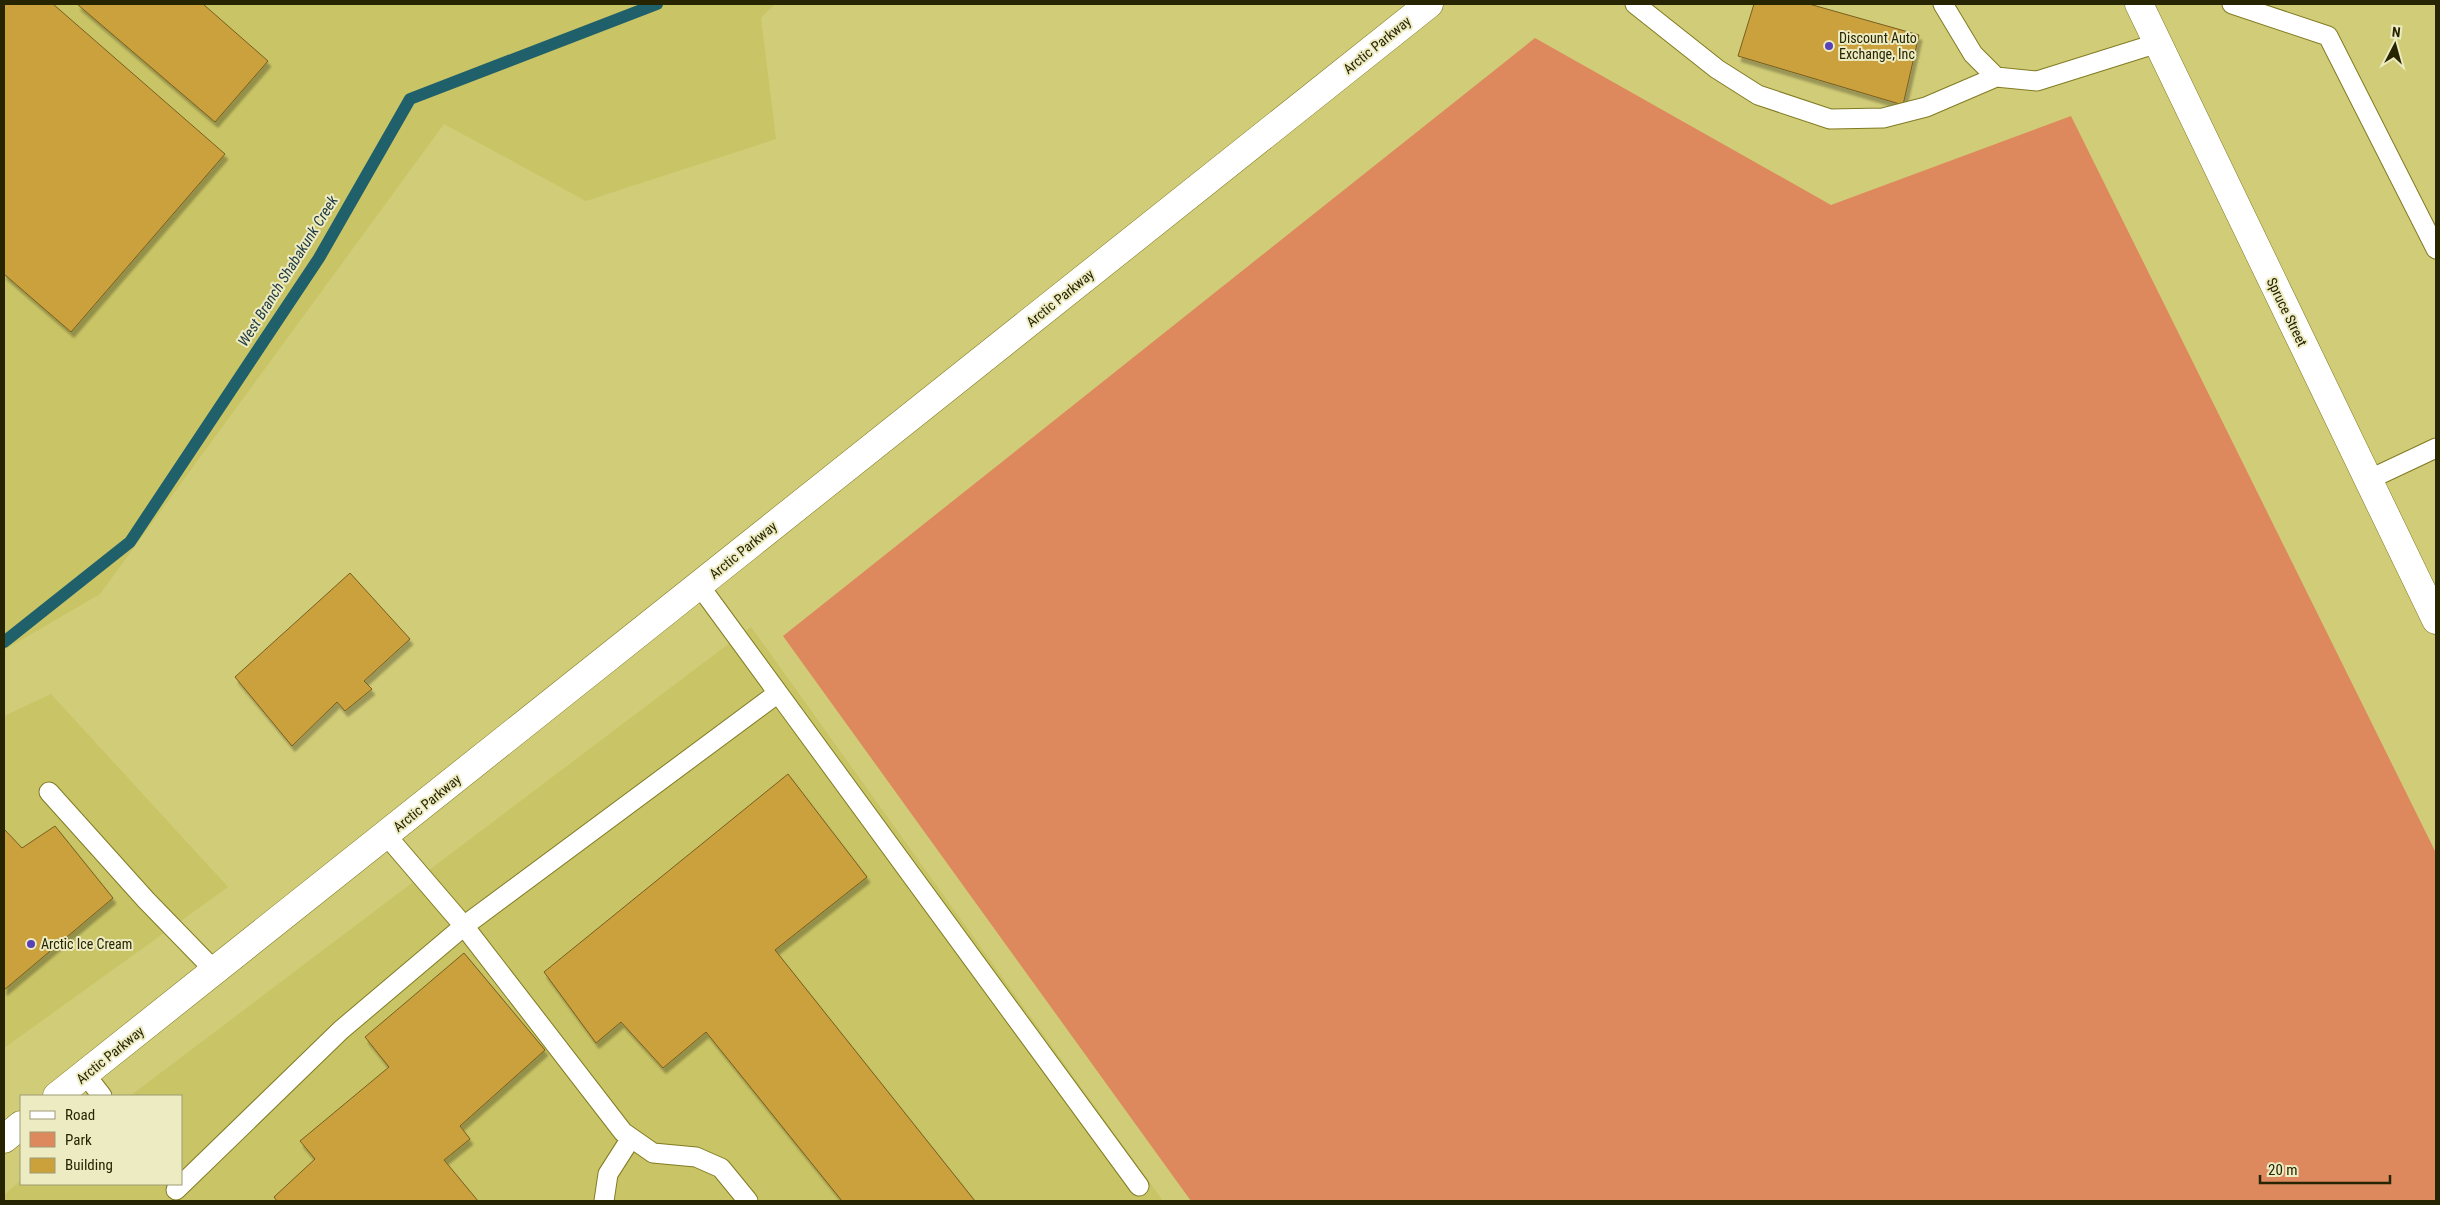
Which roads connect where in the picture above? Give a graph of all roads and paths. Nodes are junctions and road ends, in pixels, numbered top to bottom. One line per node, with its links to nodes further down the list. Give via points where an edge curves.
1 (1429, 4): 11 (street, Arctic Parkway)
2 (1635, 4): 7 (lane, via 1717,69 1758,96 1830,119 1883,118 1926,107)
3 (1943, 4): 7 (lane, via 1973,54)
4 (2139, 4): 6 (street, Spruce Street)
5 (2232, 4): 8 (lane, via 2328,36)
6 (2158, 43): 7 (lane, via 2037,80); 10 (street, Spruce Street)
7 (1996, 77)
8 (2436, 249)
9 (2436, 448): 10 (lane)
10 (2368, 480): 12 (street, Spruce Street)
11 (699, 586): 13 (lane); 15 (street, Arctic Parkway)
12 (2436, 620)
13 (778, 693): 16 (lane); 24 (lane)
14 (49, 792): 17 (lane)
15 (386, 835): 16 (lane); 17 (street, Arctic Parkway)
16 (464, 926): 22 (lane, via 623,1132); 25 (lane, via 341,1030)
17 (215, 971): 18 (street, Arctic Parkway)
18 (85, 1074): 19 (street, Arctic Parkway); 20 (lane)
19 (58, 1095)
20 (101, 1095)
21 (20, 1126): 23 (street)
22 (631, 1138): 26 (lane, via 608,1174); 27 (lane, via 653,1153 696,1157 721,1168)
23 (4, 1139)
24 (1139, 1186)
25 (178, 1192)
26 (604, 1201)
27 (748, 1201)

